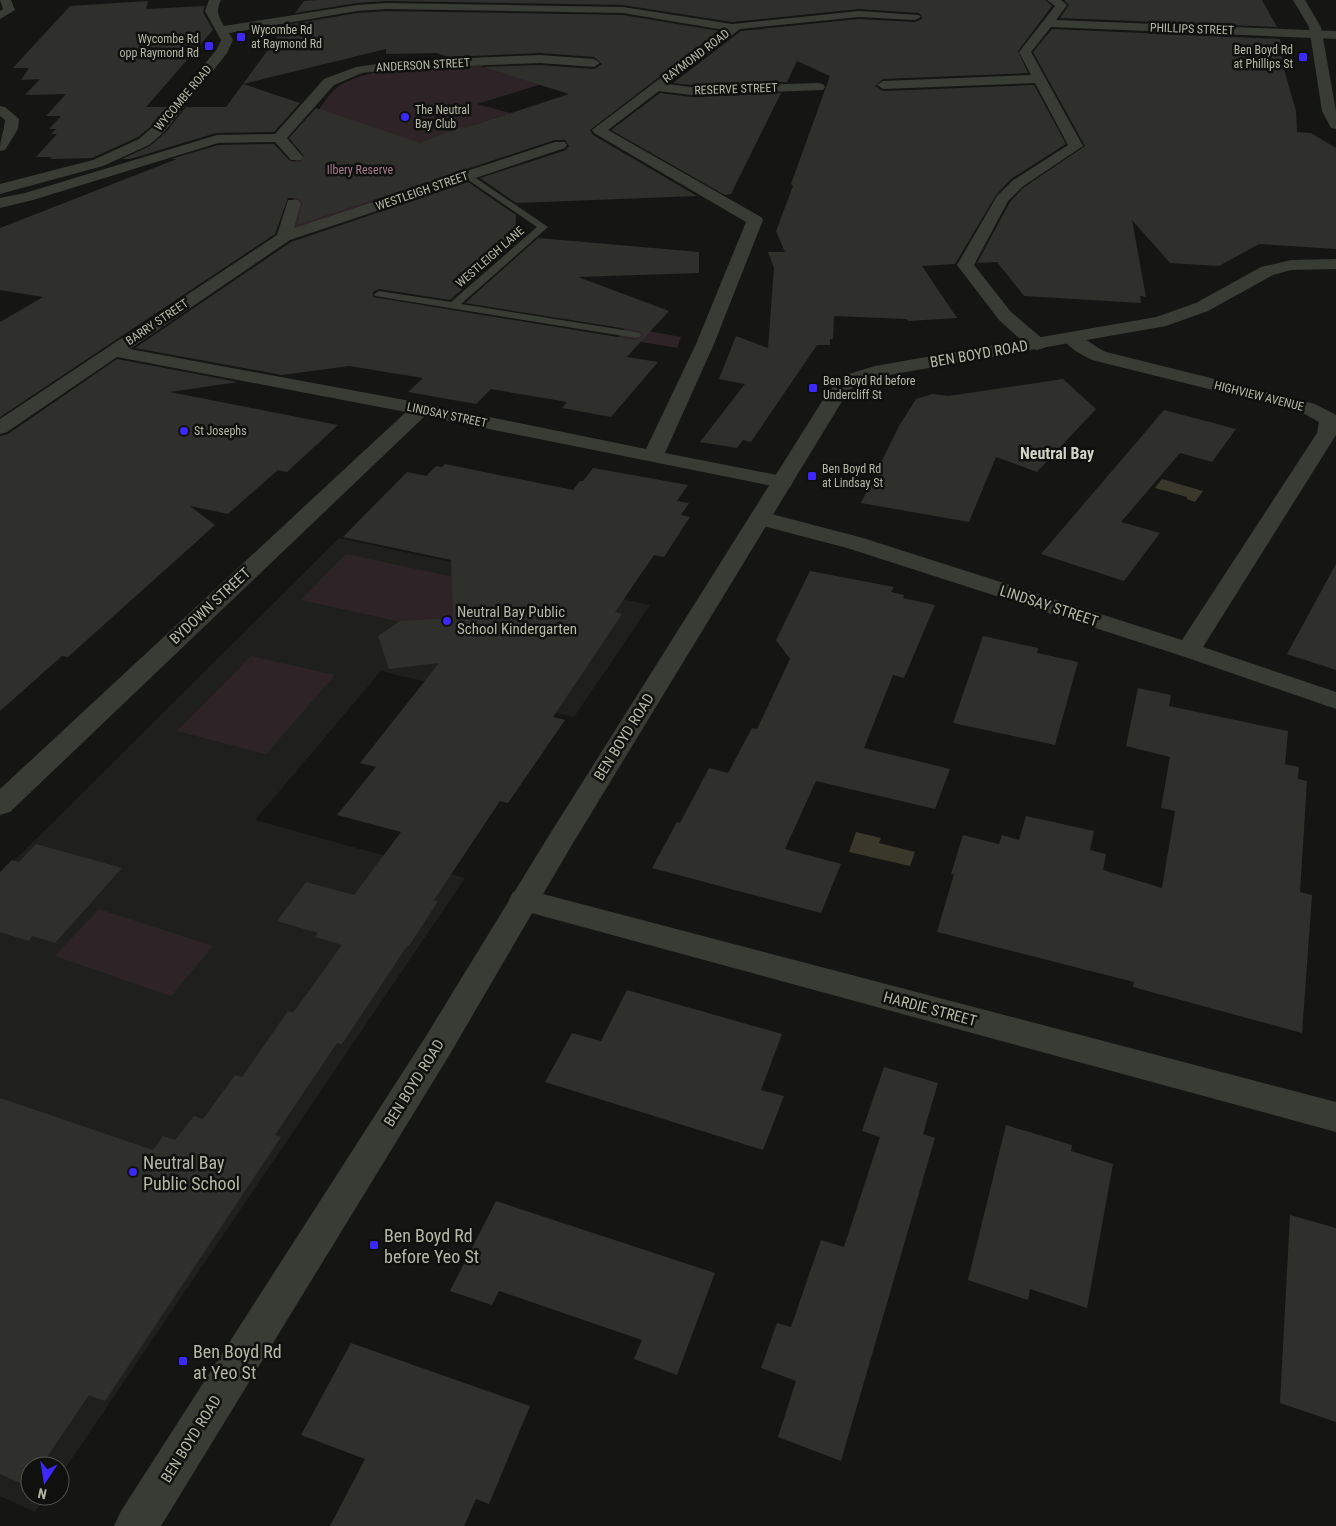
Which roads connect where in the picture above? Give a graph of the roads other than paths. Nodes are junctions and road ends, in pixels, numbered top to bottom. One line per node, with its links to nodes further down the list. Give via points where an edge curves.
1 (5, 0): 9 (street, via 9,10)
2 (215, 0): 13 (street, via 210,9 211,16)
3 (401, 0): 7 (street)
4 (1053, 0): 11 (street, via 1061,5)
5 (1298, 0): 14 (street)
6 (822, 5): 8 (street)
7 (386, 6): 12 (street, RAYMOND ROAD, via 623,10); 13 (street, RAYMOND ROAD)
8 (860, 14): 10 (street); 12 (street)
9 (0, 16)
10 (915, 17)
11 (1049, 23): 14 (street, PHILLIPS STREET); 17 (street, via 1025,52)
12 (733, 28): 20 (street, RAYMOND ROAD)
13 (224, 30): 28 (street, WYCOMBE ROAD, via 227,40 223,50 150,137 98,163)
14 (1316, 34): 15 (street, PHILLIPS STREET); 22 (street, via 1329,111)
15 (1336, 35)
16 (594, 63): 23 (street, ANDERSON STREET, via 540,58 360,70 329,82)
17 (1040, 79): 18 (street); 37 (street, via 1076,146 1016,184 1002,199 964,265 1005,316)
18 (884, 85)
19 (818, 87): 20 (street, RESERVE STREET, via 691,91)
20 (654, 88): 42 (street, RAYMOND ROAD, via 599,130 755,220 705,344)
21 (0, 110): 25 (street, via 12,119 11,129)
22 (1336, 125)
23 (279, 138): 26 (street); 30 (street, via 218,139)
24 (560, 145): 27 (street, WESTLEIGH STREET)
25 (0, 147)
26 (296, 157)
27 (467, 176): 31 (street, WESTLEIGH STREET); 34 (lane, WESTLEIGH LANE, via 543,227)
28 (0, 189)
29 (293, 202): 31 (street)
30 (0, 203)
31 (284, 237): 38 (street, BARRY STREET)
32 (1336, 264): 36 (street, BEN BOYD ROAD, via 1277,268 1182,315)
33 (379, 294): 34 (lane, WESTLEIGH LANE)
34 (453, 306): 35 (lane, WESTLEIGH LANE)
35 (636, 335)
36 (1072, 339): 37 (street, BEN BOYD ROAD); 40 (street, HIGHVIEW AVENUE, via 1099,356 1308,408)
37 (1037, 344): 43 (street, BEN BOYD ROAD, via 875,372 850,380 836,395)
38 (113, 351): 39 (street, LINDSAY STREET); 41 (street, BARRY STREET)
39 (421, 408): 42 (street, LINDSAY STREET); 47 (street, BYDOWN STREET)
40 (1333, 419): 45 (street, HIGHVIEW AVENUE)
41 (0, 428)
42 (653, 456): 43 (street, LINDSAY STREET)
43 (782, 482): 44 (street, BEN BOYD ROAD)
44 (760, 518): 45 (street, LINDSAY STREET, via 855,543); 48 (street, BEN BOYD ROAD)
45 (1188, 650): 46 (street, LINDSAY STREET)
46 (1336, 701)
47 (0, 805)
48 (524, 900): 49 (street, HARDIE STREET); 50 (street, BEN BOYD ROAD, via 438,1045)
49 (1336, 1117)
50 (136, 1526)

